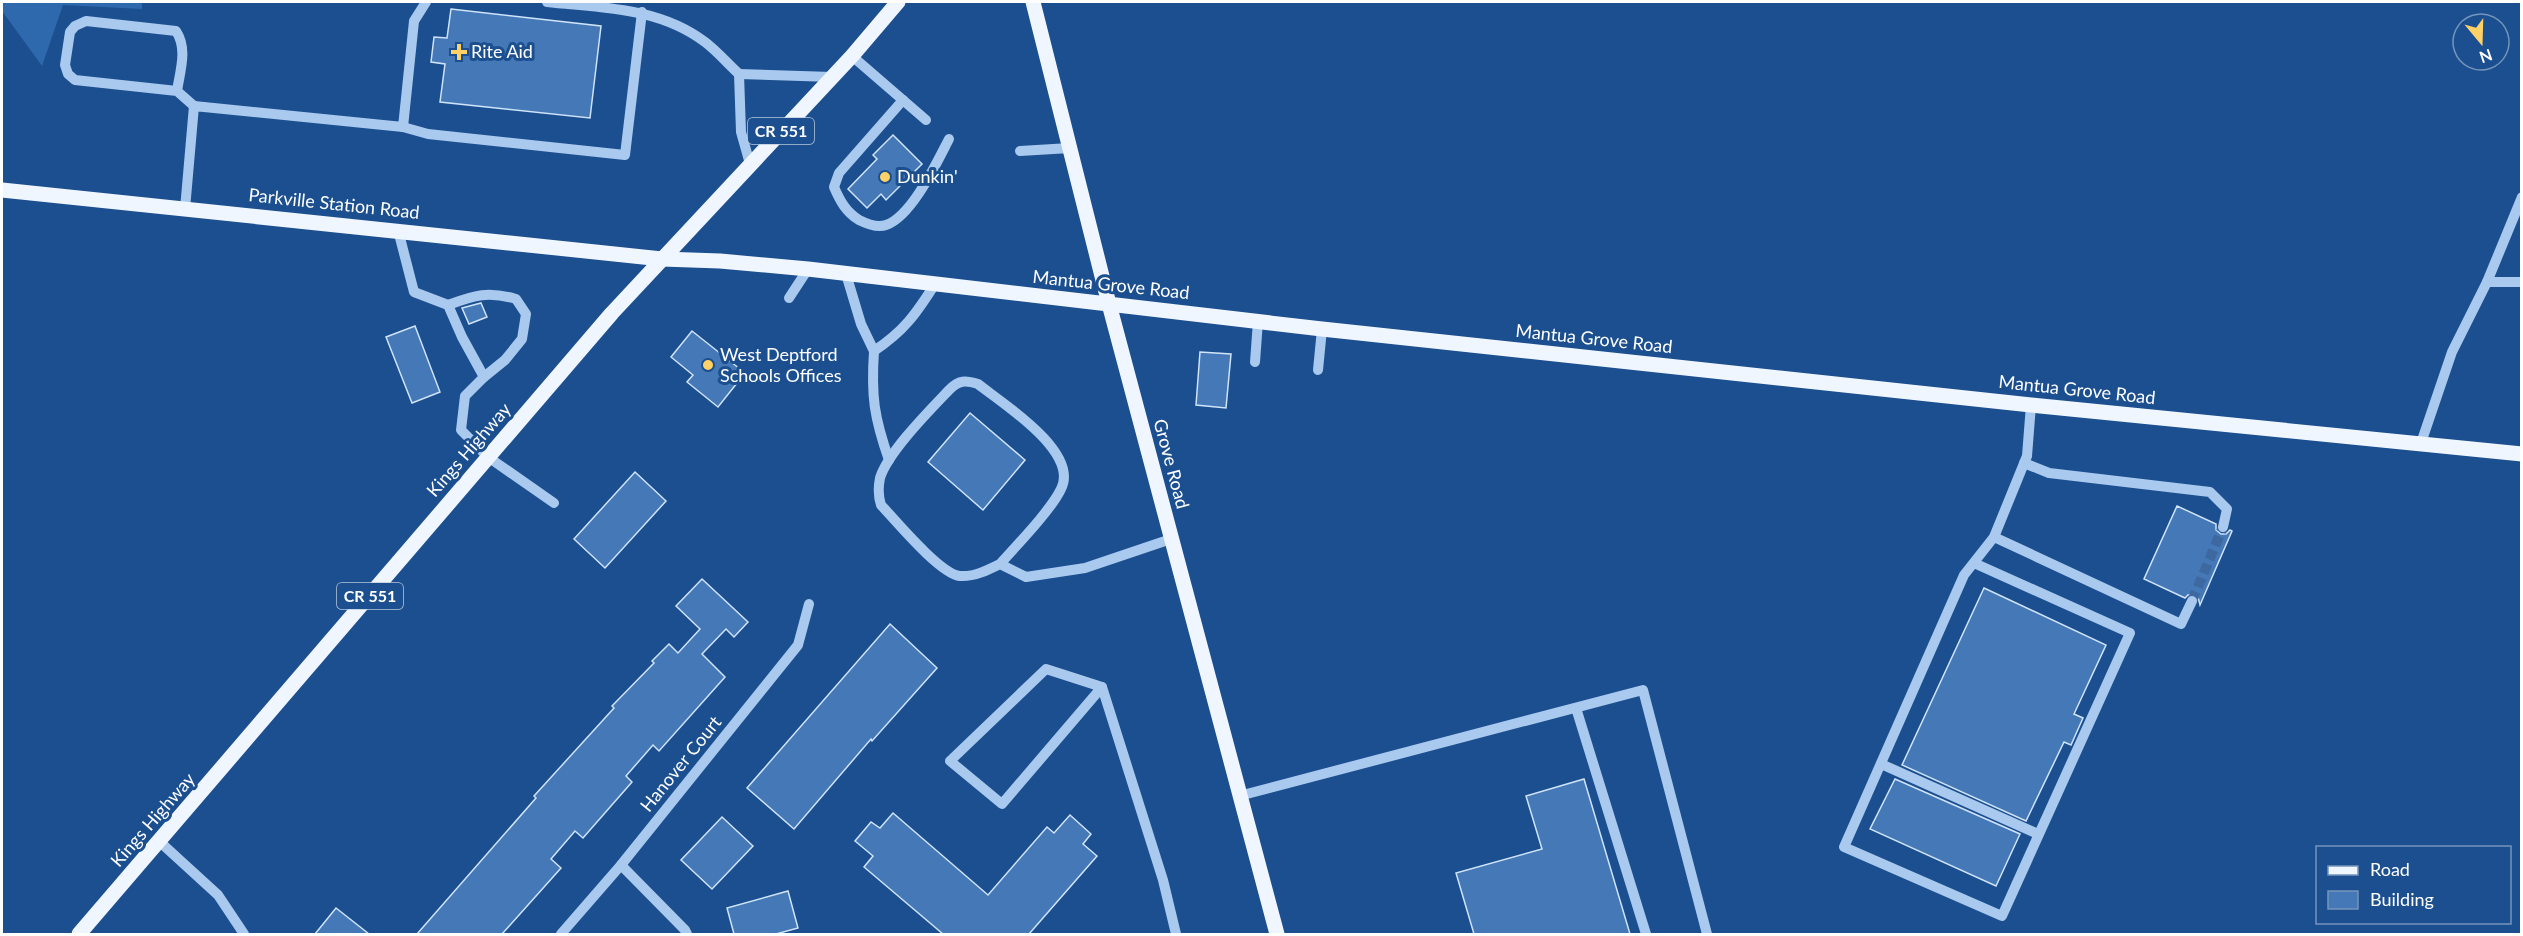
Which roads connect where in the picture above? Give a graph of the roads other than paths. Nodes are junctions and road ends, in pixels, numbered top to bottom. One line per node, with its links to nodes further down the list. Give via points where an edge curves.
1 (426, 2): 13 (street, via 414,25)
2 (548, 2): 5 (street)
3 (898, 2): 6 (main road, Kings Highway / CR 551)
4 (1033, 2): 15 (main road, Grove Road)
5 (642, 12): 7 (street, via 673,22 706,43); 13 (street, via 625,155 428,134)
6 (852, 56): 8 (main road, Kings Highway / CR 551); 10 (street)
7 (739, 74): 8 (street); 17 (street, via 741,132)
8 (831, 77): 17 (main road, Kings Highway / CR 551)
9 (177, 91): 9 (street, via 75,80 65,65 70,32 86,21 176,31 183,50); 11 (street)
10 (903, 100): 12 (street); 14 (street, via 839,173 834,187 841,203 854,217 884,227 894,221 922,189)
11 (194, 106): 13 (street); 20 (street)
12 (926, 120)
13 (403, 127)
14 (949, 139)
15 (1070, 148): 16 (street); 29 (main road, Grove Road)
16 (1020, 151)
17 (750, 164): 22 (main road, Kings Highway / CR 551)
18 (2, 190): 20 (main road, Parkville Station Road)
19 (2522, 197): 25 (street)
20 (185, 209): 21 (main road, Parkville Station Road)
21 (398, 230): 22 (main road, Parkville Station Road); 30 (street, via 414,292)
22 (662, 259): 23 (main road, Mantua Grove Road); 40 (main road, Kings Highway / CR 551)
23 (808, 269): 24 (main road, Mantua Grove Road); 28 (street)
24 (846, 274): 27 (main road, Mantua Grove Road); 33 (street)
25 (2487, 282): 26 (street); 38 (street, via 2452,352)
26 (2522, 282)
27 (935, 284): 29 (main road, Mantua Grove Road); 33 (street, via 914,317)
28 (789, 298)
29 (1109, 304): 31 (main road, Mantua Grove Road); 46 (main road, Grove Road)
30 (448, 305): 36 (street); 36 (street, via 481,294 498,294 516,299 526,314 522,339)
31 (1258, 321): 32 (main road, Mantua Grove Road); 34 (street)
32 (1322, 329): 35 (street); 37 (main road, Mantua Grove Road)
33 (874, 351): 41 (street, via 872,392 878,429)
34 (1255, 362)
35 (1318, 370)
36 (484, 377): 40 (street, via 465,396 461,429)
37 (2031, 405): 38 (main road, Mantua Grove Road); 42 (street)
38 (2421, 444): 39 (main road, Mantua Grove Road)
39 (2522, 454)
40 (488, 457): 43 (street); 56 (main road, Kings Highway / CR 551)
41 (889, 460): 48 (street, via 880,477 881,505 943,569 960,576); 48 (street, via 949,390 965,380 978,384 1048,441 1064,470 1062,488)
42 (2024, 463): 44 (street, via 2049,473 2210,492 2227,509); 45 (street)
43 (554, 503)
44 (2223, 527)
45 (1994, 537): 47 (street); 49 (street, via 2181,624)
46 (1171, 539): 48 (street, via 1085,568 1026,577); 54 (main road, Grove Road)
47 (1974, 563): 53 (street, via 1964,575); 55 (street, via 2130,633)
48 (1000, 564)
49 (2192, 601)
50 (810, 604): 57 (street, Hanover Court, via 798,645)
51 (1102, 687): 51 (street, via 1046,669 950,761 1002,804); 62 (street, via 1163,879)
52 (1576, 708): 54 (street); 64 (street); 65 (street, via 1643,690)
53 (1881, 764): 55 (street); 55 (street, via 1844,847 2002,916)
54 (1239, 796): 63 (main road, Grove Road)
55 (2038, 834)
56 (160, 842): 58 (main road, Kings Highway / CR 551); 59 (street, via 218,895)
57 (621, 865): 60 (street, Hanover Court); 61 (street)
58 (80, 934)
59 (243, 934)
60 (561, 934)
61 (687, 934)
62 (1176, 934)
63 (1277, 934)
64 (1646, 934)
65 (1707, 934)

